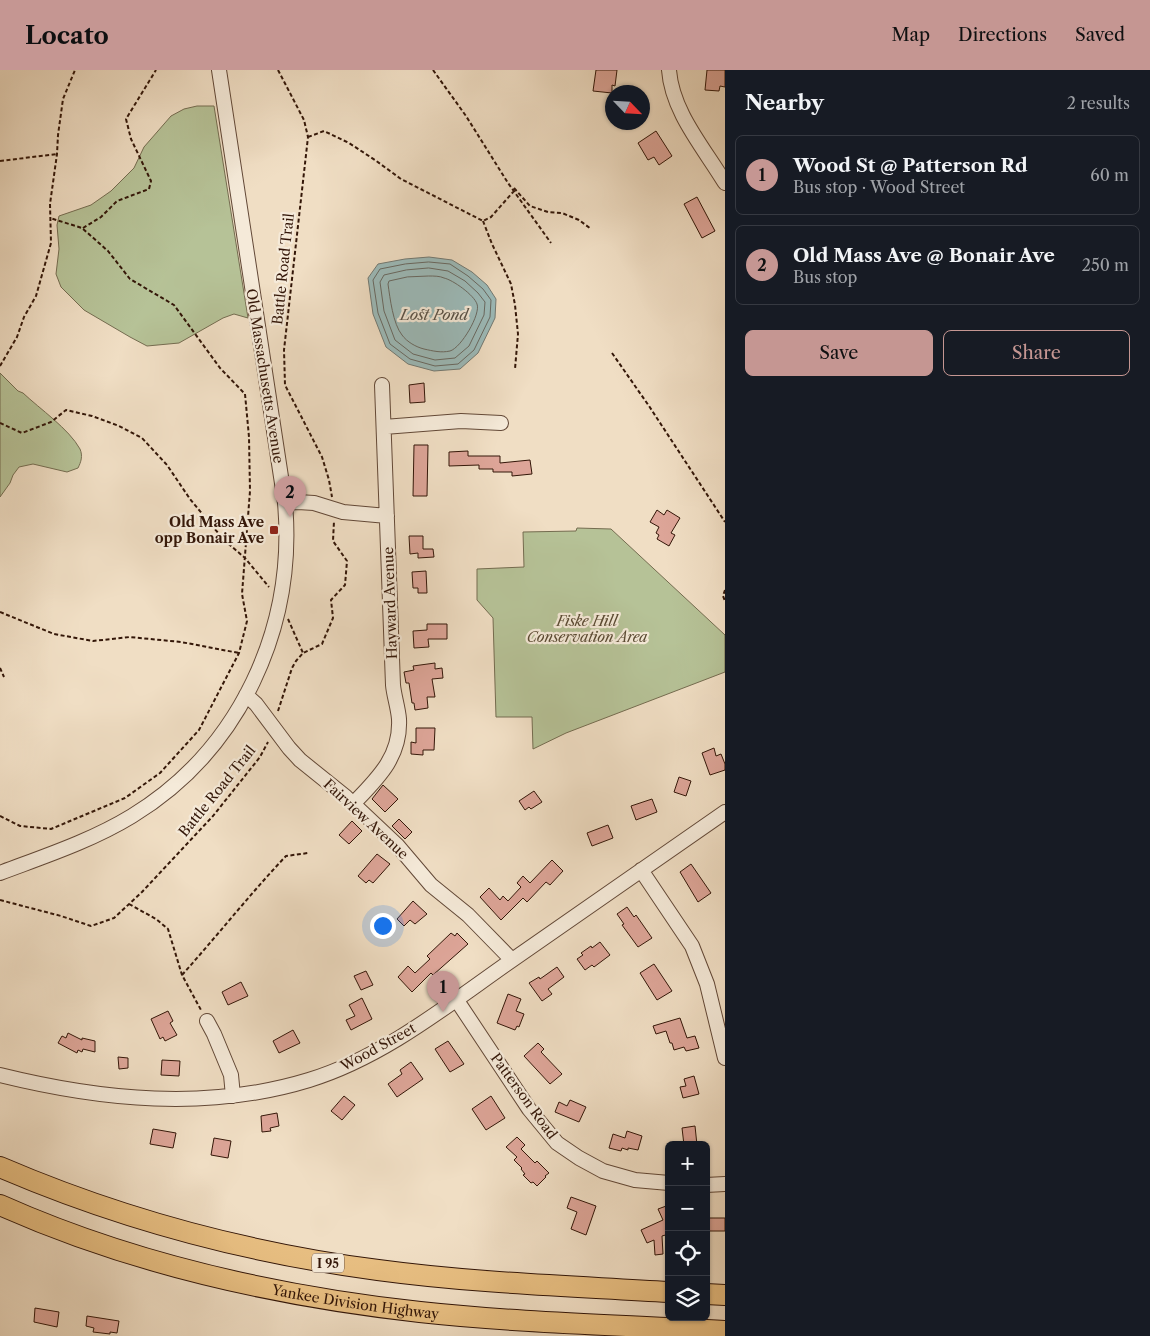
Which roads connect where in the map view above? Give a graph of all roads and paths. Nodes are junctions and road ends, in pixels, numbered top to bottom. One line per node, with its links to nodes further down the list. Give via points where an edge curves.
1 (75, 70): 8 (path, via 63,99)
2 (156, 70): 15 (path, via 126,120 131,139 151,181 149,189 117,201 101,217)
3 (219, 70): 25 (street, Old Massachusetts Avenue)
4 (278, 70): 7 (path, Battle Road Trail, via 304,120)
5 (433, 70): 11 (path)
6 (669, 70): 10 (street, via 672,93)
7 (308, 137): 14 (path, via 324,131 348,143 401,179); 26 (path, Battle Road Trail, via 284,350 285,385 322,457)
8 (57, 154): 9 (path); 13 (path)
9 (0, 161)
10 (725, 183)
11 (508, 184): 12 (path); 16 (path, via 530,206 562,213)
12 (514, 191): 14 (path); 17 (path)
13 (50, 218): 15 (path); 19 (path, via 52,243 36,296)
14 (483, 221): 20 (path, via 511,284 518,334)
15 (82, 228): 29 (path, via 108,251 130,279 174,305 220,368 245,394 250,490)
16 (591, 228)
17 (551, 243)
18 (612, 352): 28 (path)
19 (0, 366)
20 (514, 369)
21 (382, 385): 24 (street, Hayward Avenue)
22 (0, 423): 29 (path, via 22,433 51,422 66,410 92,416 142,438 167,465 224,540)
23 (501, 423): 24 (street, via 461,421)
24 (384, 427): 27 (street, Hayward Avenue)
25 (285, 503): 26 (street, via 314,503); 36 (street, Old Massachusetts Avenue, via 286,551 279,611)
26 (334, 509): 27 (street); 37 (path, Battle Road Trail, via 333,540 347,561 345,586 331,600 332,618 322,644 303,653 292,668)
27 (387, 516): 38 (street, Hayward Avenue, via 393,684 399,727 395,749 387,766)
28 (725, 522)
29 (246, 558): 33 (path, via 242,594 247,621)
30 (725, 590): 31 (path)
31 (725, 601)
32 (0, 612): 33 (path, via 54,634 93,641 130,637)
33 (239, 653): 40 (path, via 199,730 160,773 125,798 51,829 20,826)
34 (0, 668): 35 (path)
35 (4, 678)
36 (246, 695): 37 (street, Fairview Avenue); 43 (street, Old Massachusetts Avenue, via 209,749 153,802 90,838)
37 (273, 727): 38 (street, Fairview Avenue, via 300,760); 45 (path, Battle Road Trail, via 260,757 213,816)
38 (353, 804): 46 (street, Fairview Avenue, via 400,848 431,885 468,915)
39 (725, 812): 42 (street, Wood Street)
40 (0, 816)
41 (308, 853): 47 (path, via 286,856)
42 (641, 870): 46 (street, Wood Street); 50 (street, via 692,946 707,984)
43 (0, 873)
44 (0, 900): 45 (path, Battle Road Trail, via 91,926 114,918)
45 (129, 904): 47 (path, via 168,929)
46 (512, 960): 48 (street, Wood Street)
47 (182, 975): 49 (path)
48 (456, 999): 52 (street, Wood Street, via 378,1049 331,1072 286,1086); 54 (street, Patterson Road, via 529,1109 558,1143 603,1172)
49 (206, 1021): 52 (street, via 231,1075)
50 (725, 1058)
51 (0, 1075): 52 (street, Wood Street, via 127,1097 182,1100)
52 (233, 1096)
53 (0, 1167): 58 (highway, I 95, via 62,1193 144,1221 314,1260 444,1277)
54 (665, 1183)
55 (725, 1184): 56 (street)
56 (710, 1185)
57 (0, 1205): 61 (highway, Yankee Division Highway, via 137,1256 208,1275 310,1296 441,1314)
58 (665, 1292)
59 (710, 1294): 60 (highway)
60 (725, 1295)
61 (725, 1331)

